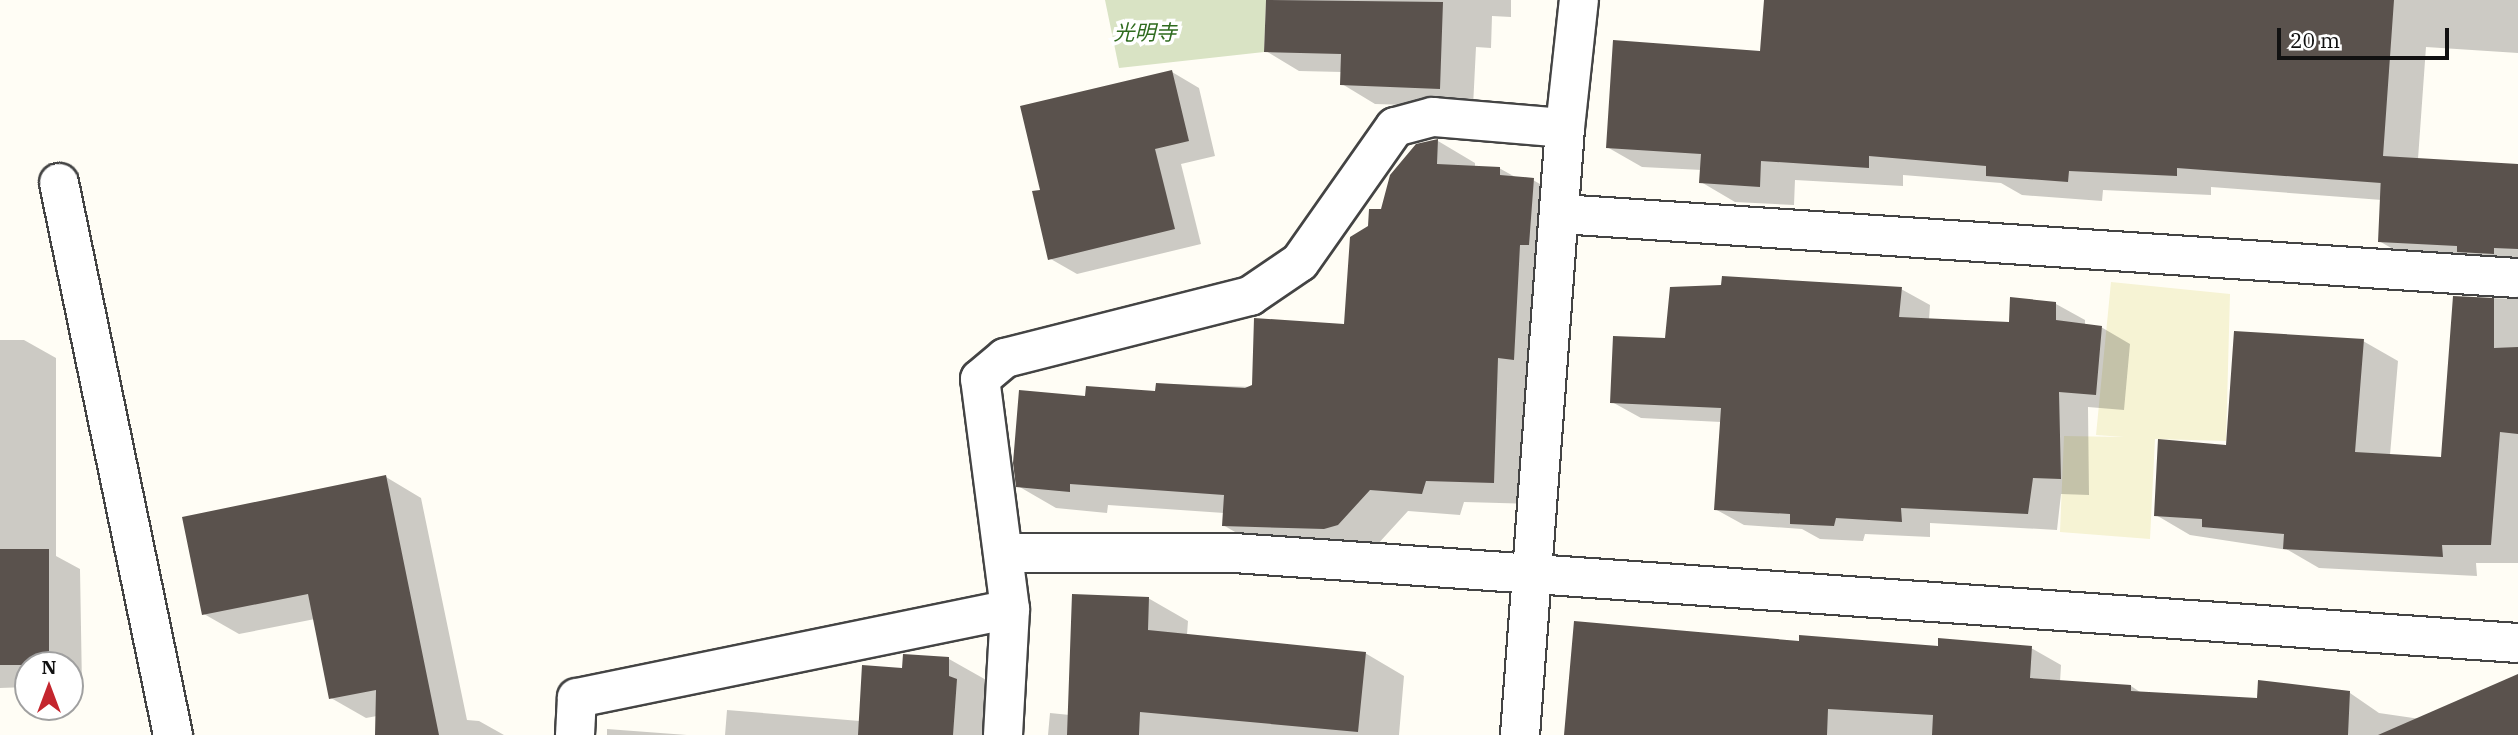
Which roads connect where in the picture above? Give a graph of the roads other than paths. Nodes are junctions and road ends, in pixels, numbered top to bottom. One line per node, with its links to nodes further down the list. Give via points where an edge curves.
1 (1579, 0): 2 (street)
2 (1565, 128): 4 (street); 6 (street, via 1433,117 1395,127 1300,262 1250,296 1005,358 980,379)
3 (59, 183): 10 (street, via 155,666)
4 (1561, 214): 5 (street); 7 (street)
5 (2518, 278)
6 (1006, 553): 7 (street, via 1234,553); 8 (street)
7 (1534, 575): 9 (street); 13 (street)
8 (1010, 609): 11 (street, via 578,698); 12 (street)
9 (2518, 643)
10 (173, 735)
11 (575, 735)
12 (1003, 735)
13 (1520, 735)

